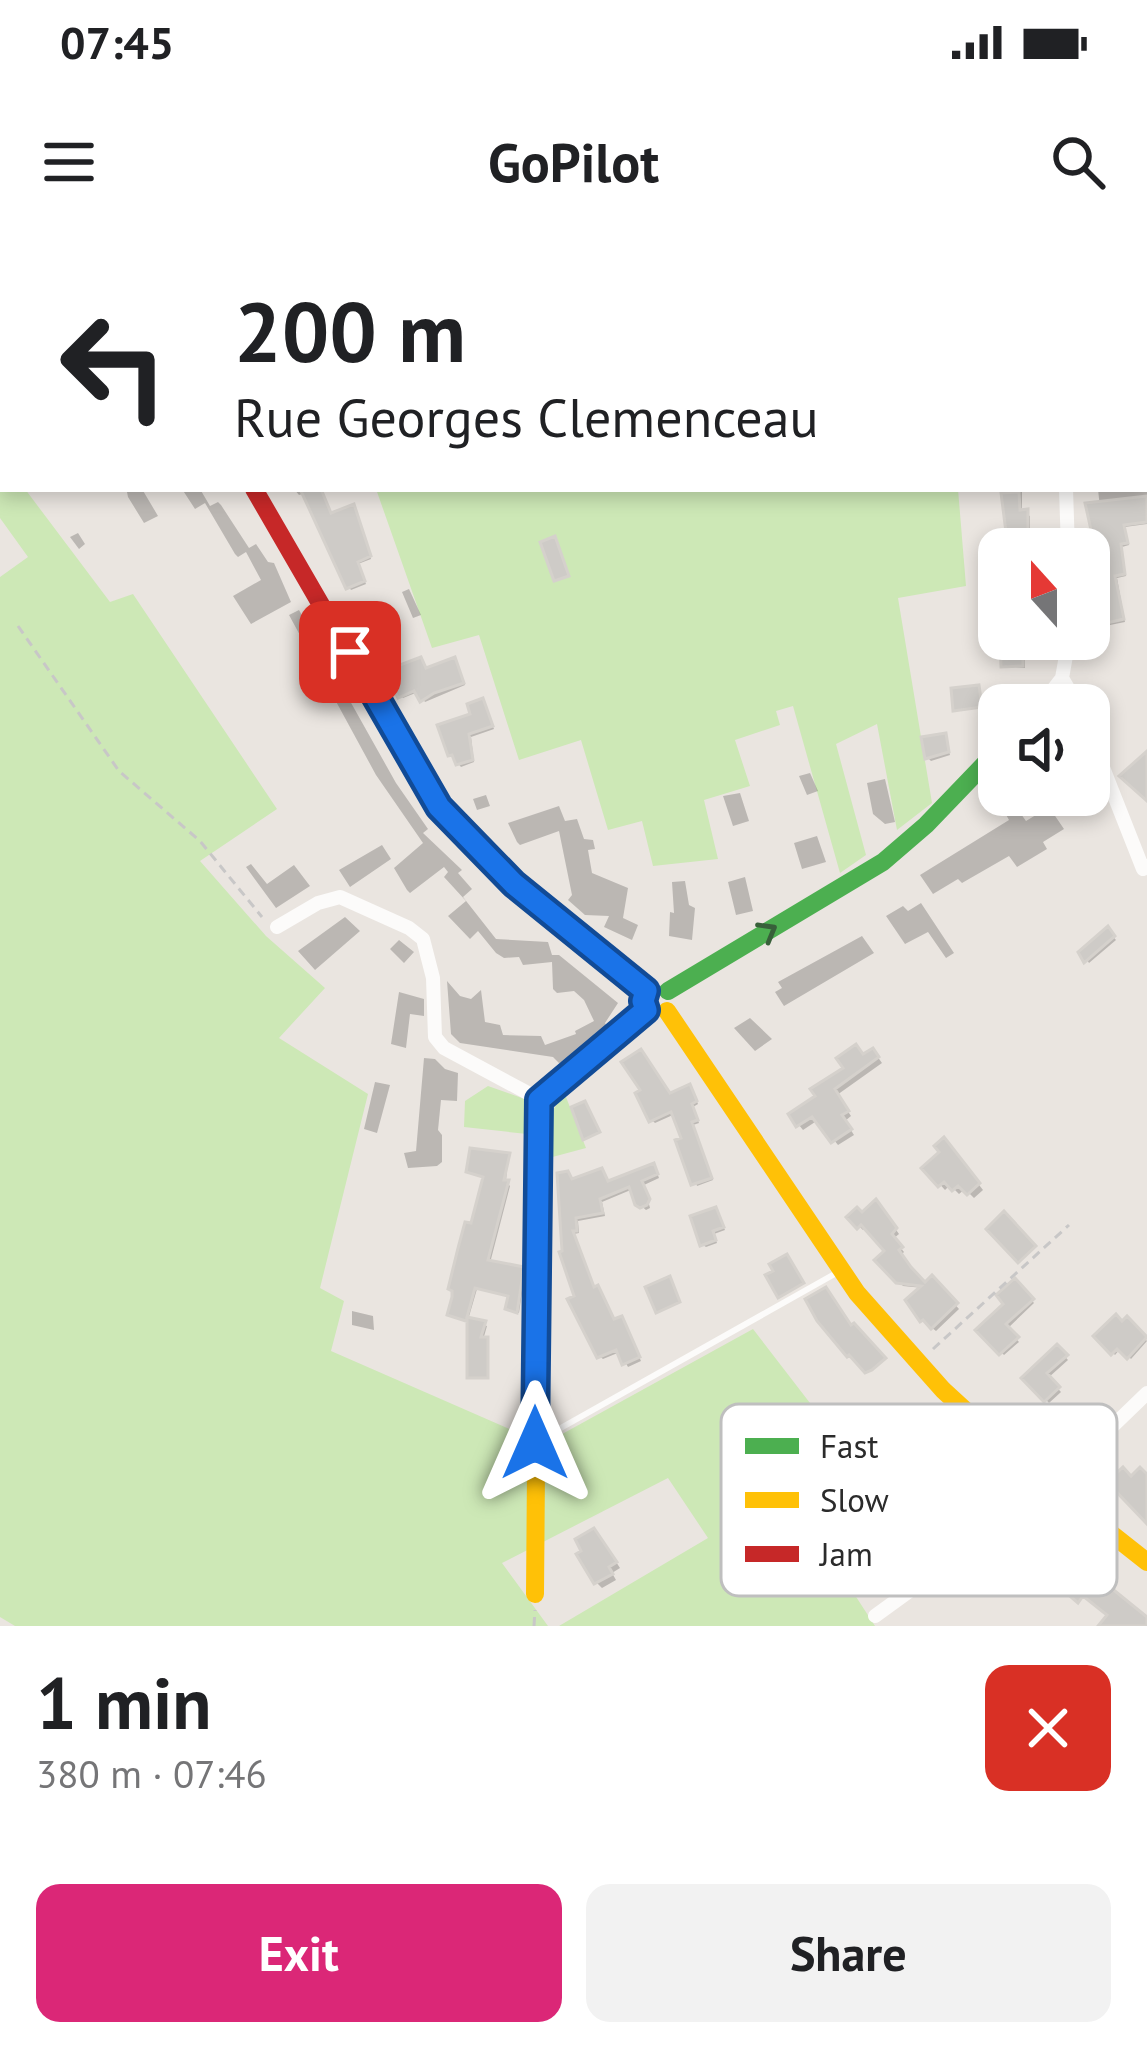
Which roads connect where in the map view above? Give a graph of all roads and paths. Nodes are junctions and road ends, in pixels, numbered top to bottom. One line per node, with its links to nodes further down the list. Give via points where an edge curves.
1 (256, 492): 13 (street, via 439,807)
2 (1066, 492): 3 (street)
3 (1067, 528)
4 (19, 626): 12 (path, via 119,771 200,842 257,914)
5 (1066, 660): 6 (street)
6 (1062, 677): 7 (street); 8 (street)
7 (1057, 684)
8 (1066, 684)
9 (978, 771): 14 (street, one-way to 9, via 883,862)
10 (1110, 785): 11 (street)
11 (1147, 866)
12 (277, 927): 15 (street, via 340,897 409,928 428,958 435,1037)
13 (646, 1000): 14 (street, via 656,986); 15 (street)
14 (667, 1001): 17 (street)
15 (539, 1100): 22 (street)
16 (1069, 1225): 18 (path)
17 (842, 1269): 18 (street); 22 (lane)
18 (918, 1362): 20 (street)
19 (1147, 1393): 21 (street)
20 (958, 1404)
21 (1117, 1425)
22 (535, 1443): 25 (street)
23 (1117, 1535): 24 (street)
24 (1147, 1562)
25 (536, 1594)
26 (903, 1596): 27 (street)
27 (875, 1616)

